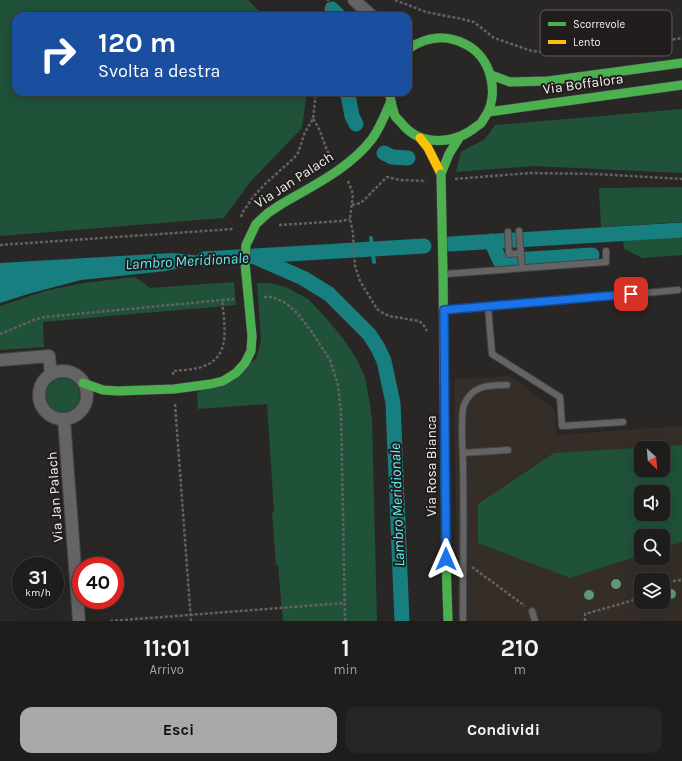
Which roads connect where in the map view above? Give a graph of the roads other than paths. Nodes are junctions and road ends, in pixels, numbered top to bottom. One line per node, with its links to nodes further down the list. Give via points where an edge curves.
1 (354, 0): 2 (street)
2 (368, 12)
3 (412, 46): 5 (main road, via 430,39 455,40 478,52)
4 (682, 63): 5 (main road, via 548,81 510,82)
5 (491, 75): 9 (main road, via 493,94)
6 (682, 85): 9 (main road, Via Boffalora)
7 (389, 96): 8 (main road)
8 (390, 104): 10 (main road, via 401,123); 24 (main road, Via Jan Palach, bridge, via 372,138 353,158 326,178 268,213 256,224 246,245 245,264 252,336 251,351 236,373 223,381 174,389 118,391 103,390)
9 (488, 112): 11 (main road, via 476,128)
10 (420, 138): 11 (main road, via 441,142); 12 (main road)
11 (459, 138): 12 (main road)
12 (441, 174): 18 (main road, bridge)
13 (519, 231): 16 (lane)
14 (508, 232): 16 (lane, via 509,254)
15 (606, 252): 17 (lane, via 606,262)
16 (521, 253): 17 (lane)
17 (522, 267): 18 (lane)
18 (443, 274): 21 (main road)
19 (678, 290): 20 (lane)
20 (488, 307): 21 (lane); 27 (lane, via 492,354 560,397 562,426)
21 (444, 310): 32 (main road, Via Rosa Bianca)
22 (0, 360): 23 (street, via 49,356)
23 (51, 374): 24 (street, Via Jan Palach, via 68,372 77,376); 26 (street, via 42,382 39,400 49,415)
24 (83, 383): 26 (street, via 86,392 85,405 78,414)
25 (507, 385): 29 (lane, via 484,386 468,397 462,410)
26 (64, 419): 31 (street, Via Jan Palach)
27 (623, 422)
28 (508, 450): 29 (lane)
29 (463, 453): 33 (lane)
30 (532, 611): 34 (lane)
31 (79, 621)
32 (448, 621)
33 (463, 621)
34 (535, 621)

